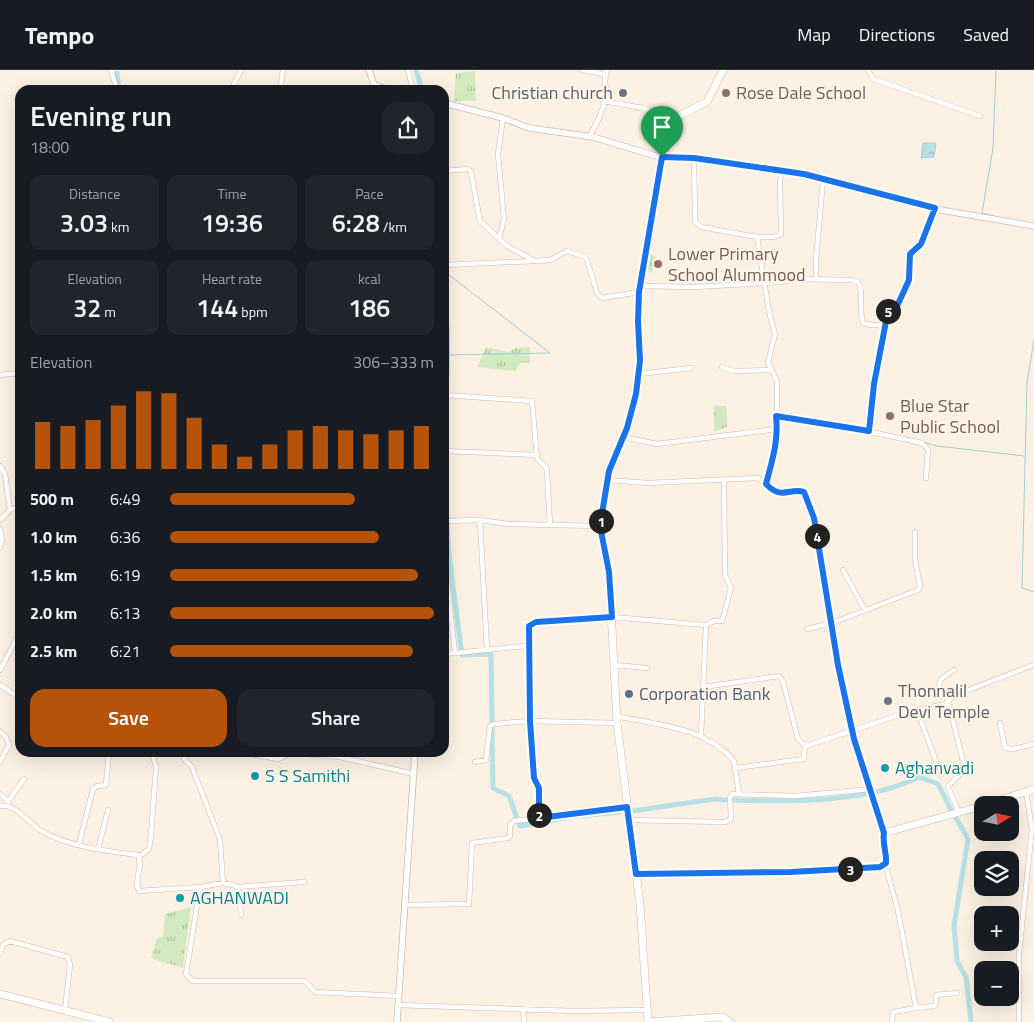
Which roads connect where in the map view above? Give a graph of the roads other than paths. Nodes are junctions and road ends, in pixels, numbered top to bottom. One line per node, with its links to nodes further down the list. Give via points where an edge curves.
1 (112, 70): 10 (street)
2 (241, 70): 11 (street)
3 (283, 70): 12 (street)
4 (369, 70): 13 (street)
5 (408, 70): 14 (street)
6 (582, 70): 9 (street)
7 (722, 70): 19 (main road, via 708,102)
8 (868, 70): 17 (street, via 873,79)
9 (606, 72): 15 (street)
10 (115, 85)
11 (232, 85)
12 (281, 85)
13 (373, 85)
14 (412, 85)
15 (603, 101): 19 (street); 20 (street, via 597,125)
16 (449, 104): 18 (street)
17 (980, 116)
18 (503, 118): 20 (street, via 529,128); 29 (street, via 498,154 504,220)
19 (674, 118): 21 (main road)
20 (589, 136): 21 (street)
21 (662, 157): 22 (street); 34 (main road)
22 (694, 158): 23 (street); 28 (street, via 695,222 702,227)
23 (783, 170): 25 (street); 28 (street, via 780,180 780,234)
24 (449, 171): 29 (street, via 468,169 471,172 480,221)
25 (823, 180): 26 (street); 32 (street)
26 (935, 208): 27 (street); 35 (street, via 921,244 910,254 909,280 898,304 889,308)
27 (1034, 226)
28 (757, 237): 33 (street)
29 (499, 238): 30 (street)
30 (535, 261): 31 (street); 34 (street, via 550,260 567,251 584,254 602,298)
31 (449, 265)
32 (816, 278): 33 (street); 35 (street, via 858,282 864,324)
33 (766, 283): 34 (street); 38 (street, via 769,312 775,327 775,341 769,355)
34 (640, 289): 40 (main road)
35 (885, 326): 45 (street)
36 (722, 367): 38 (street, via 734,371)
37 (691, 368): 40 (street)
38 (771, 370): 43 (street, via 777,381)
39 (15, 374): 41 (street)
40 (639, 374): 46 (main road, via 633,408)
41 (0, 375)
42 (449, 396): 48 (street, via 529,399 533,405)
43 (776, 416): 44 (street); 45 (street)
44 (777, 429): 46 (street, via 657,444); 53 (street)
45 (869, 431): 50 (street, via 924,444 928,452)
46 (623, 437): 51 (main road)
47 (449, 451): 48 (street)
48 (537, 455): 59 (street, via 546,467)
49 (0, 466): 55 (street, via 5,474)
50 (926, 478)
51 (607, 480): 52 (street, via 648,484); 60 (main road)
52 (724, 480): 53 (street, via 758,478); 69 (street, via 725,575 731,588 722,622)
53 (766, 484): 68 (street, via 780,493 801,491 806,496 814,518)
54 (15, 508): 55 (street)
55 (10, 510): 56 (street)
56 (0, 520)
57 (480, 520): 58 (street); 59 (street); 73 (street)
58 (449, 521)
59 (550, 525): 60 (street)
60 (600, 526): 67 (main road, via 609,572)
61 (0, 529): 63 (street)
62 (915, 532): 66 (street, via 918,590)
63 (0, 547)
64 (843, 570): 66 (street)
65 (449, 599): 74 (street)
66 (865, 610): 68 (street)
67 (612, 617): 69 (street); 72 (street, via 533,622 529,626); 76 (main road)
68 (832, 623): 70 (street); 89 (street)
69 (706, 625): 82 (street)
70 (808, 629)
71 (15, 642): 79 (street)
72 (529, 643): 73 (street); 87 (street)
73 (487, 650): 74 (street)
74 (455, 652): 75 (street)
75 (449, 653)
76 (614, 665): 78 (street); 86 (main road)
77 (1033, 665): 84 (street, via 953,696)
78 (647, 668)
79 (0, 670)
80 (954, 670): 84 (street, via 941,679 939,685)
81 (0, 685): 83 (street)
82 (703, 687): 91 (street); 93 (street, via 779,676 798,739)
83 (15, 695)
84 (948, 701): 85 (street); 119 (street, via 964,765 948,787)
85 (917, 710): 89 (street); 105 (street)
86 (616, 720): 87 (street); 91 (street); 116 (main road)
87 (530, 721): 102 (street, via 490,726 486,760); 120 (street, via 534,778 539,788)
88 (1000, 724): 92 (street, via 1005,748)
89 (852, 729): 93 (street); 107 (street)
90 (0, 731): 101 (street, via 9,745)
91 (701, 735): 103 (street, via 731,757)
92 (1034, 744)
93 (805, 745): 103 (street, via 804,759)
94 (109, 757): 123 (street, via 106,785 93,789)
95 (153, 757): 125 (street, via 156,767 151,836 148,849)
96 (184, 757): 129 (street, via 192,767 220,840)
97 (267, 757): 98 (street)
98 (282, 757)
99 (336, 757): 104 (street)
100 (415, 757): 104 (street)
101 (0, 762)
102 (475, 762)
103 (736, 768): 111 (street)
104 (414, 774): 134 (street)
105 (941, 775)
106 (24, 779): 113 (street)
107 (871, 789): 111 (street, via 796,796); 122 (street)
108 (1034, 789): 109 (main road)
109 (1026, 792): 112 (main road); 131 (street, via 1032,829)
110 (0, 794): 113 (street)
111 (739, 794): 121 (street, via 730,795 731,819 725,822)
112 (1013, 796)
113 (9, 800): 115 (street)
114 (0, 806): 115 (street)
115 (10, 806): 123 (street, via 47,834)
116 (627, 807): 120 (street); 121 (main road)
117 (974, 808): 119 (main road)
118 (108, 810): 124 (street)
119 (959, 813): 122 (main road)
120 (539, 818): 134 (street, via 514,821 508,838 472,843 469,904)
121 (628, 820): 127 (main road)
122 (884, 833): 126 (main road)
123 (79, 844): 124 (street)
124 (98, 849): 125 (street)
125 (139, 857): 132 (street, via 141,862 136,885 139,891)
126 (886, 863): 127 (main road, via 880,867 791,872); 141 (street)
127 (636, 874): 144 (main road)
128 (304, 882): 133 (street)
129 (223, 883): 132 (street); 133 (street)
130 (1034, 885): 131 (street)
131 (1027, 886): 152 (street, via 1019,954)
132 (200, 887): 139 (street, via 186,974 193,981 305,981 315,992)
133 (237, 887): 135 (street)
134 (404, 905): 139 (street)
135 (241, 915)
136 (0, 953): 143 (street, via 4,944 10,941 68,957 70,966)
137 (957, 993): 141 (street, via 936,995 934,1006)
138 (0, 994): 143 (main road)
139 (399, 996): 140 (street)
140 (398, 1005): 142 (street); 147 (street)
141 (916, 1008): 151 (street, via 892,1012)
142 (523, 1009): 144 (street); 148 (street)
143 (65, 1010): 146 (main road)
144 (647, 1010): 149 (main road)
145 (712, 1020): 149 (main road); 150 (main road, via 722,1017)
146 (110, 1022)
147 (397, 1022)
148 (524, 1022)
149 (648, 1022)
150 (730, 1022)
151 (892, 1022)
152 (1019, 1022)

